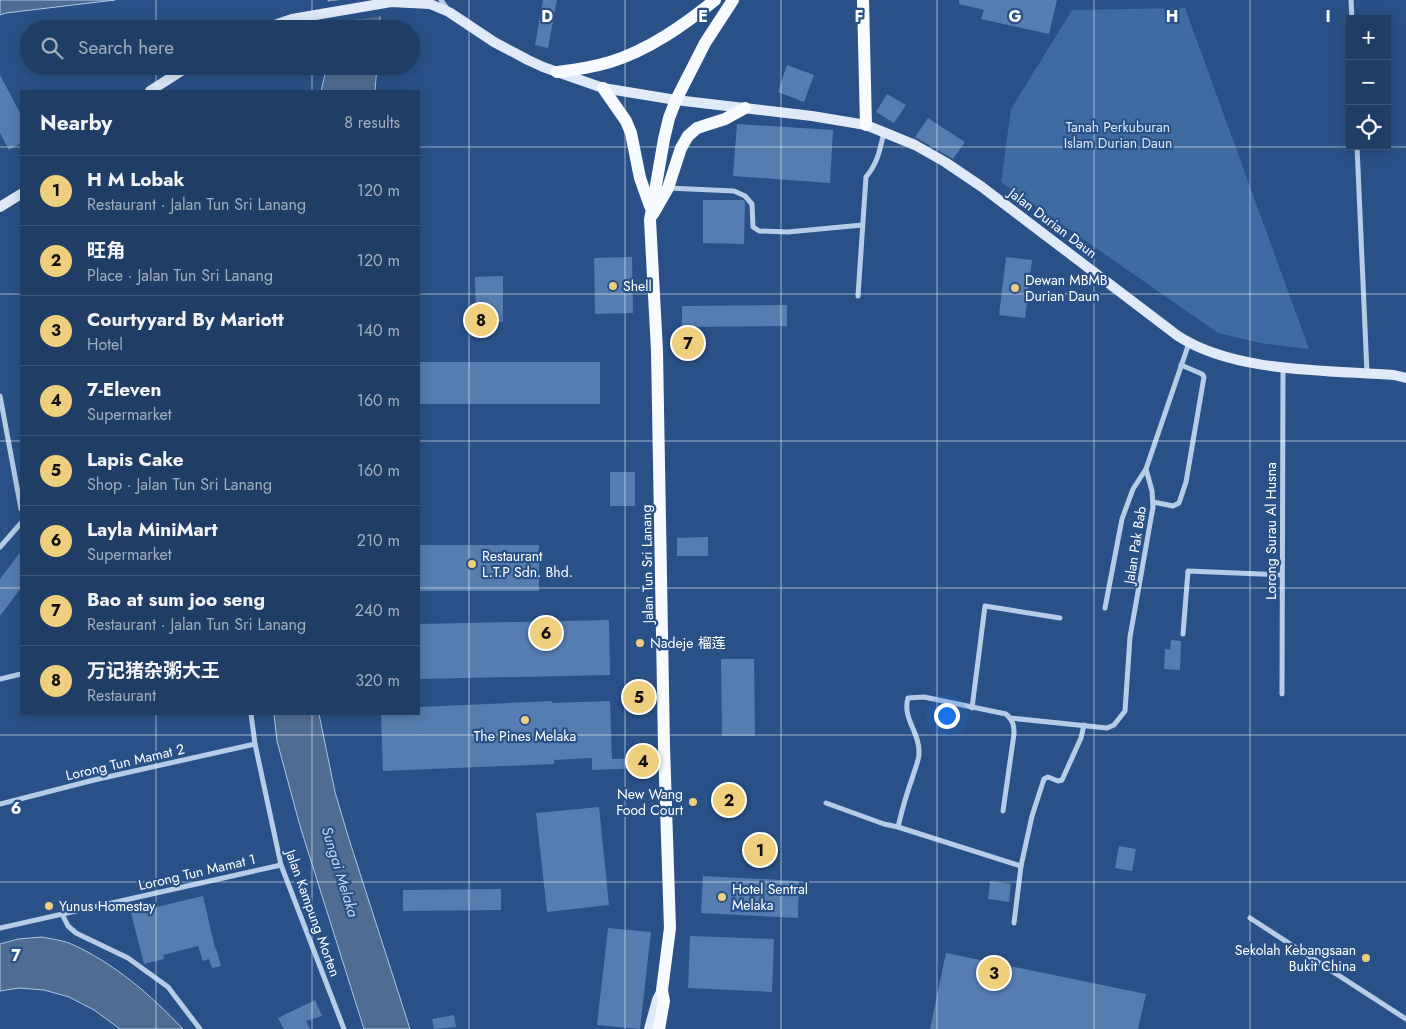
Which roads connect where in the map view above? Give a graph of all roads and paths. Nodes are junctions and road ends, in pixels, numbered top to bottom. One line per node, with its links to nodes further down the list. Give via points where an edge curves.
1 (441, 0): 7 (street)
2 (714, 0): 10 (main road, via 678,28 644,48 611,62)
3 (733, 0): 14 (main road, Jalan Tun Sri Lanang, via 705,43)
4 (863, 0): 16 (main road)
5 (1351, 0): 8 (street)
6 (417, 1): 7 (street, Jalan Durian Daun); 9 (street, Jalan Durian Daun, via 391,2)
7 (449, 12): 10 (street, Jalan Durian Daun, via 494,42)
8 (1352, 15)
9 (289, 20)
10 (557, 72): 12 (street, Jalan Durian Daun)
11 (175, 75): 13 (street)
12 (603, 88): 14 (street, Jalan Durian Daun); 22 (main road, via 621,111 631,133)
13 (152, 90)
14 (676, 100): 15 (street, Jalan Durian Daun); 22 (main road, Jalan Tun Sri Lanang, via 664,139)
15 (745, 108): 16 (street, Jalan Durian Daun); 19 (main road, via 697,128 688,136)
16 (866, 125): 17 (street, Jalan Durian Daun)
17 (884, 131): 23 (street, via 875,166 866,177); 25 (street, Jalan Durian Daun, via 945,162 982,187)
18 (1357, 150): 28 (street)
19 (668, 188): 22 (main road); 23 (street, via 734,191 752,204 754,227 760,231 788,232)
20 (20, 195): 21 (street)
21 (0, 207)
22 (651, 214): 58 (main road, Jalan Tun Sri Lanang, via 670,928)
23 (862, 225): 24 (street)
24 (858, 296)
25 (1189, 343): 26 (street); 27 (street, Jalan Durian Daun, via 1210,353)
26 (1181, 365): 31 (street); 32 (street, via 1204,377 1186,482 1179,503 1173,506)
27 (1283, 368): 28 (street, Jalan Durian Daun); 36 (street, Lorong Surau Al Husna)
28 (1367, 373): 29 (street, Jalan Durian Daun)
29 (1406, 378)
30 (0, 396): 33 (street)
31 (1146, 469): 32 (street, Jalan Pak Bab); 37 (street, via 1133,489 1122,519)
32 (1154, 502): 46 (street, Jalan Pak Bab, via 1130,637 1125,711 1114,725 1107,728)
33 (20, 504)
34 (20, 524): 35 (street)
35 (0, 547)
36 (1282, 575): 39 (street, via 1188,571); 42 (street, Lorong Surau Al Husna)
37 (1105, 608)
38 (1060, 618): 43 (street, via 985,606)
39 (1183, 634)
40 (20, 674): 41 (street)
41 (0, 679)
42 (1282, 694)
43 (972, 708): 45 (street, via 1006,714); 51 (street, via 924,697 908,698 905,707 920,754)
44 (251, 715): 47 (street, Jalan Kampung Morten)
45 (1010, 718): 46 (street); 50 (street, via 1014,734)
46 (1084, 725): 53 (street, via 1062,780 1044,779)
47 (255, 744): 49 (street, Lorong Tun Mamat 2); 52 (street, Jalan Kampung Morten)
48 (826, 802): 51 (street)
49 (0, 804)
50 (1003, 811)
51 (898, 827): 53 (street)
52 (281, 865): 54 (street, Lorong Tun Mamat 1); 61 (street, Jalan Kampung Morten)
53 (1021, 866): 56 (street)
54 (62, 914): 57 (street, Lorong Tun Mamat 1); 60 (street, via 76,933 128,958 168,986)
55 (1250, 918): 59 (street)
56 (1014, 923)
57 (0, 928)
58 (662, 990): 62 (street); 63 (main road, Jalan Tun Sri Lanang, via 664,1000)
59 (1406, 1019)
60 (200, 1029)
61 (344, 1029)
62 (649, 1029)
63 (659, 1029)

